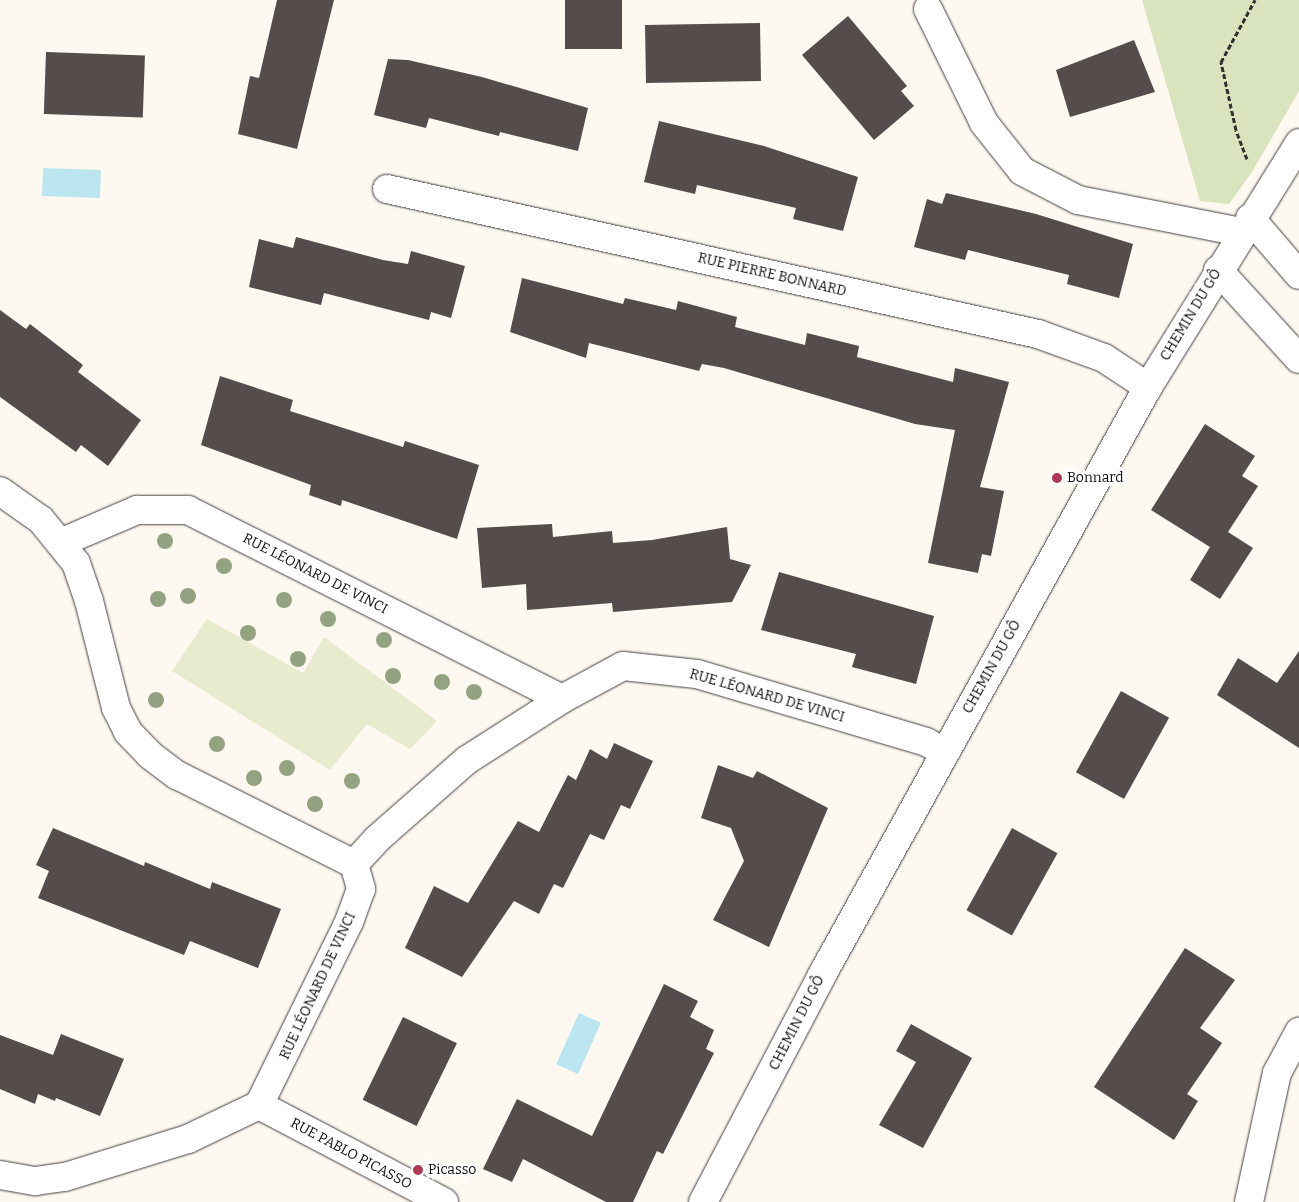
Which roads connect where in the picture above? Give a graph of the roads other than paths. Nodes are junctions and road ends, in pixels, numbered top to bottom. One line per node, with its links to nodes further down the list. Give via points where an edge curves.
1 (928, 9): 4 (street, via 984,123 1022,171 1078,200)
2 (1299, 143): 4 (street, CHEMIN DU GÔ)
3 (387, 189): 8 (street, RUE PIERRE BONNARD, via 1038,334 1104,358)
4 (1246, 225): 5 (street, CHEMIN DU GÔ); 6 (street)
5 (1218, 270): 7 (street); 8 (street, CHEMIN DU GÔ)
6 (1299, 275)
7 (1299, 359)
8 (1148, 387): 12 (street, CHEMIN DU GÔ)
9 (0, 491): 10 (street, via 41,520)
10 (60, 542): 11 (street, RUE LÉONARD DE VINCI, via 137,510 188,510); 13 (street, via 78,571 116,708 128,732 150,755 177,775)
11 (562, 699): 12 (street, RUE LÉONARD DE VINCI, via 623,666 696,674 926,742); 13 (street, RUE LÉONARD DE VINCI, via 467,760 377,839)
12 (945, 752): 18 (street, CHEMIN DU GÔ, via 822,975)
13 (354, 864): 15 (street, RUE LÉONARD DE VINCI, via 361,889 349,922)
14 (1299, 1032): 19 (street, via 1277,1073)
15 (259, 1105): 16 (street, via 188,1138 66,1177 35,1180); 17 (street, RUE PABLO PICASSO)
16 (0, 1175)
17 (444, 1202)
18 (703, 1202)
19 (1249, 1202)

